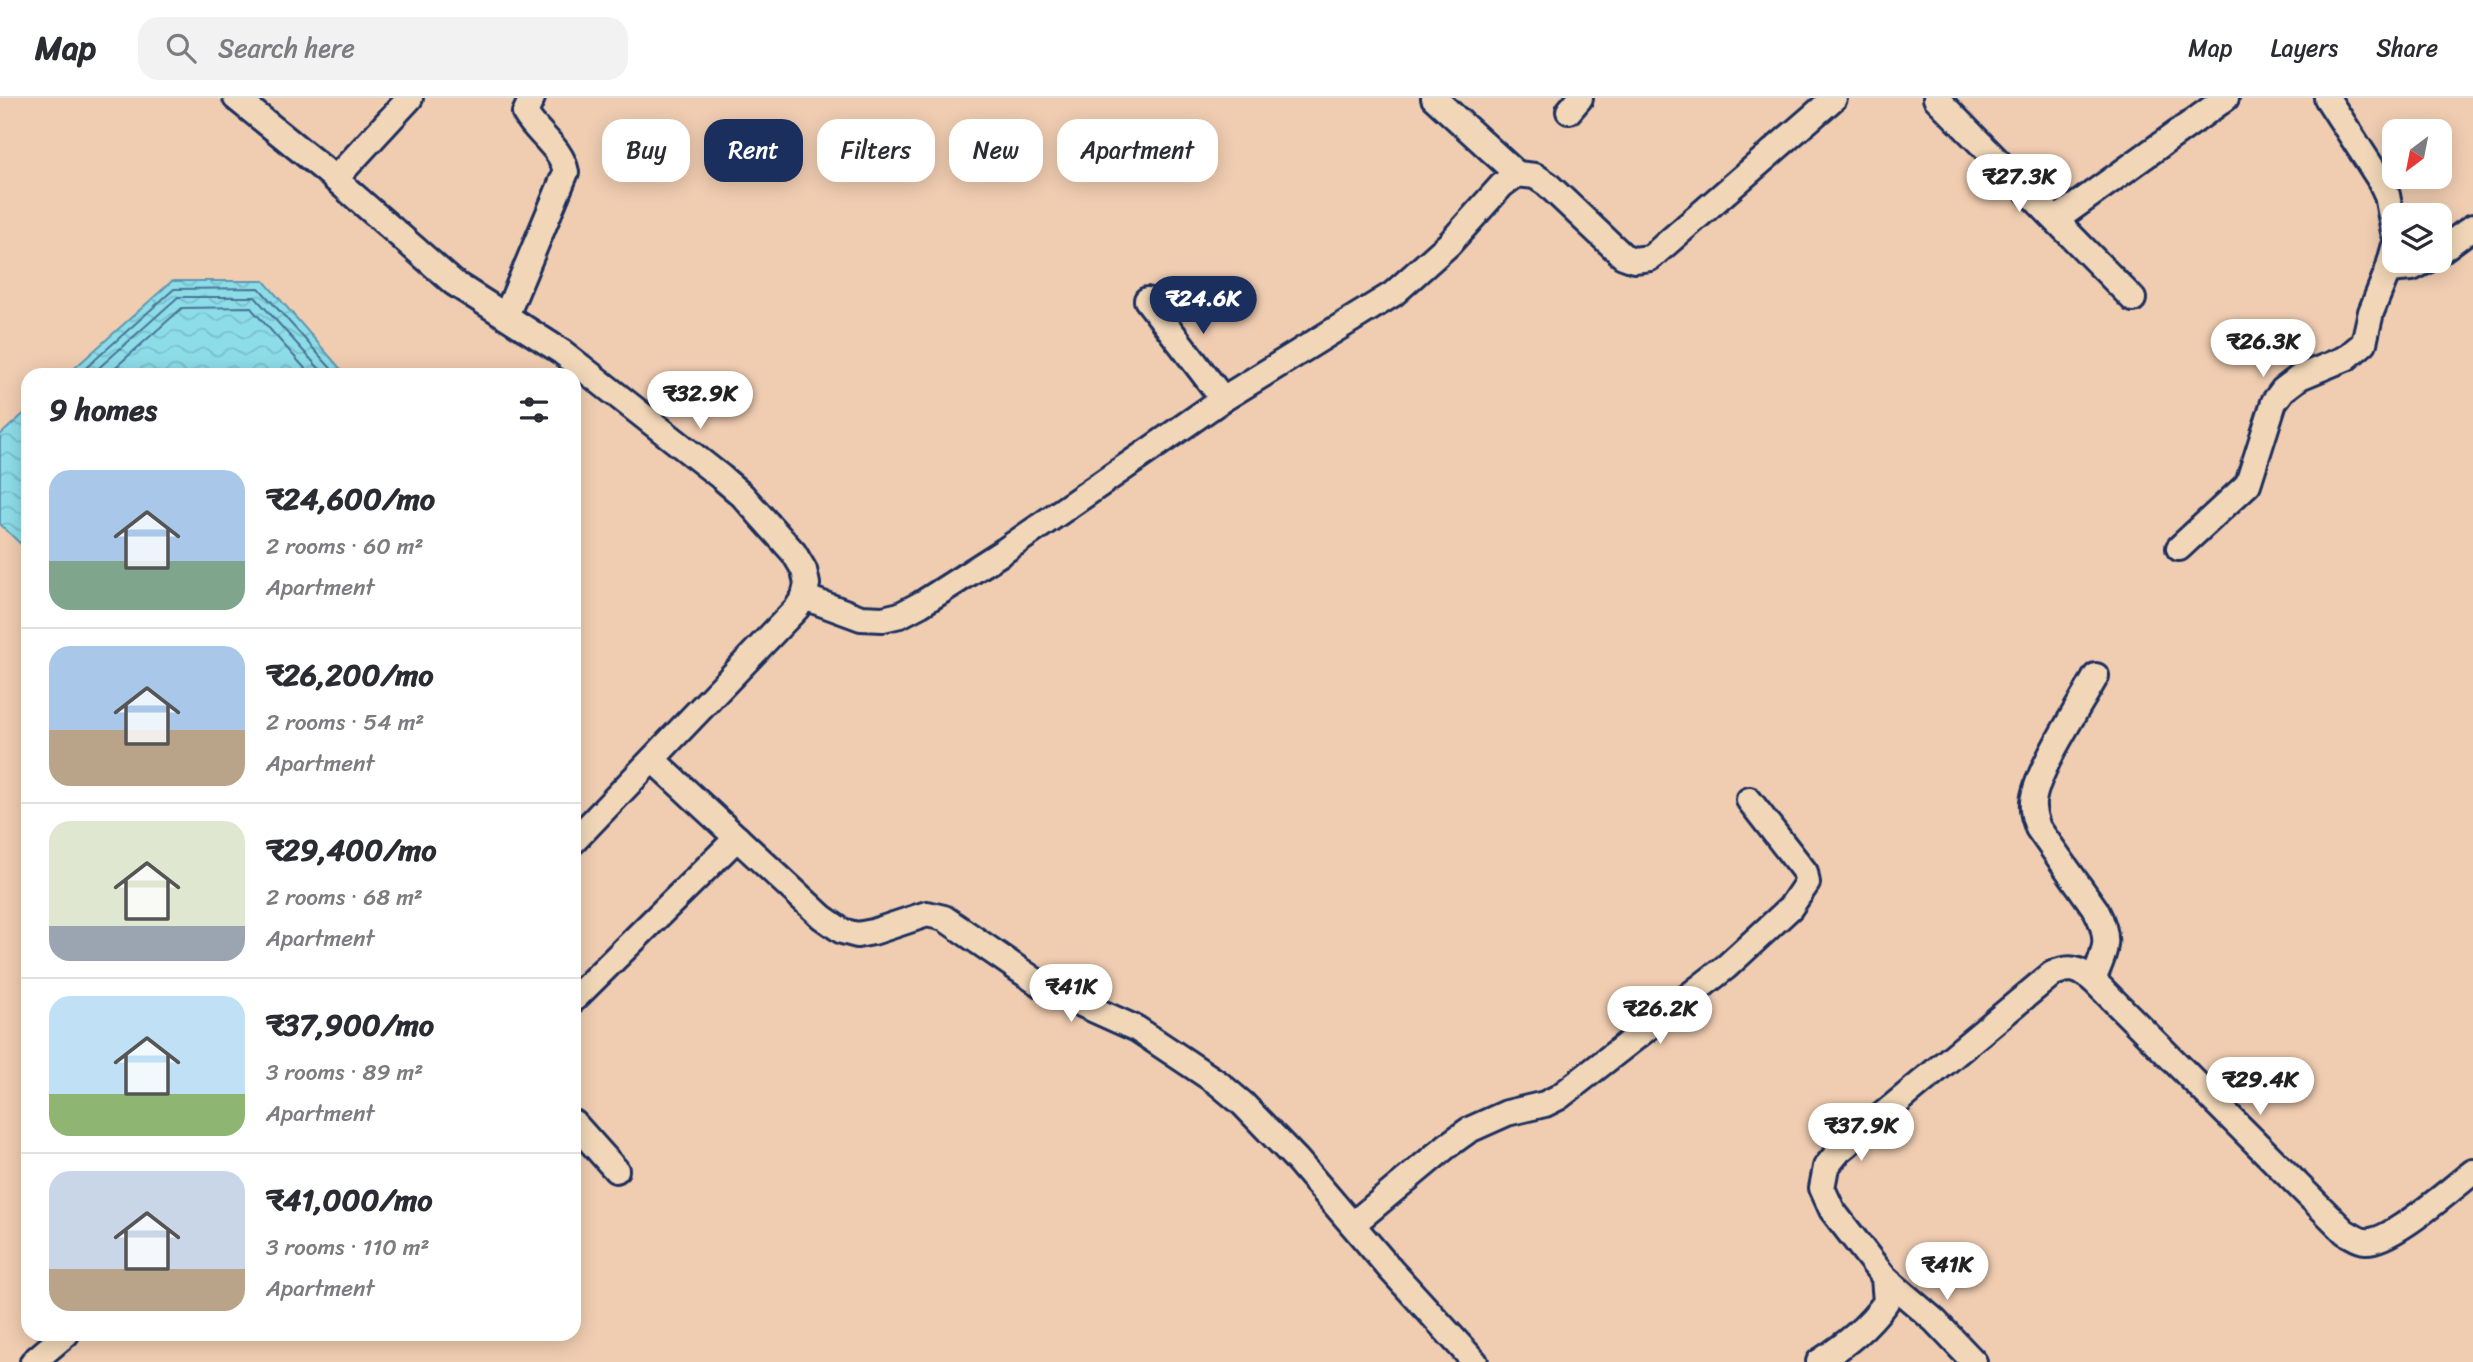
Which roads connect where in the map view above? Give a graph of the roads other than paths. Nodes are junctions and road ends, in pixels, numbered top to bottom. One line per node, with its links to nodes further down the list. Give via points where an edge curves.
1 (236, 98): 10 (street)
2 (410, 98): 10 (street)
3 (532, 98): 18 (street, via 525,113 564,160 566,172)
4 (1434, 98): 9 (street)
5 (1834, 98): 9 (street, via 1650,258 1634,261 1623,256 1547,184 1535,176)
6 (1936, 98): 12 (street)
7 (2226, 98): 12 (street)
8 (2327, 98): 11 (street, via 2380,180)
9 (1517, 174): 19 (street, via 1393,294)
10 (335, 179): 18 (street, via 454,283)
11 (2389, 203)
12 (2057, 219): 16 (street)
13 (2473, 227): 14 (street)
14 (2452, 242)
15 (2386, 273): 20 (street, via 2364,343 2346,358 2300,377 2283,390 2274,402 2248,484)
16 (2133, 299)
17 (1147, 300): 19 (street)
18 (506, 316): 21 (street, via 562,352 742,495 794,553 804,570)
19 (1223, 399): 21 (street, via 1004,551 900,615 861,618)
20 (2179, 548)
21 (804, 597): 23 (street)
22 (2096, 676): 27 (street, via 2033,800 2038,828 2104,924 2105,951)
23 (653, 760): 25 (street); 26 (street)
24 (1749, 800): 32 (street, via 1805,872 1807,883 1790,908 1709,981 1559,1097 1469,1130)
25 (581, 834)
26 (737, 838): 28 (street); 32 (street, via 842,931 857,935 873,932 927,914 944,918 1037,982 1137,1029 1243,1104)
27 (2092, 980): 31 (street, via 2345,1232 2365,1241 2385,1237); 33 (street, via 2080,970 2066,967 2052,974 1839,1151 1826,1167 1822,1188 1832,1210)
28 (581, 992)
29 (581, 1131): 30 (street)
30 (615, 1170)
31 (2473, 1172)
32 (1353, 1224): 36 (street)
33 (1884, 1278): 37 (street, via 1886,1302 1871,1323); 38 (street)
34 (58, 1341): 35 (street)
35 (33, 1362)
36 (1475, 1362)
37 (1819, 1362)
38 (1974, 1362)

